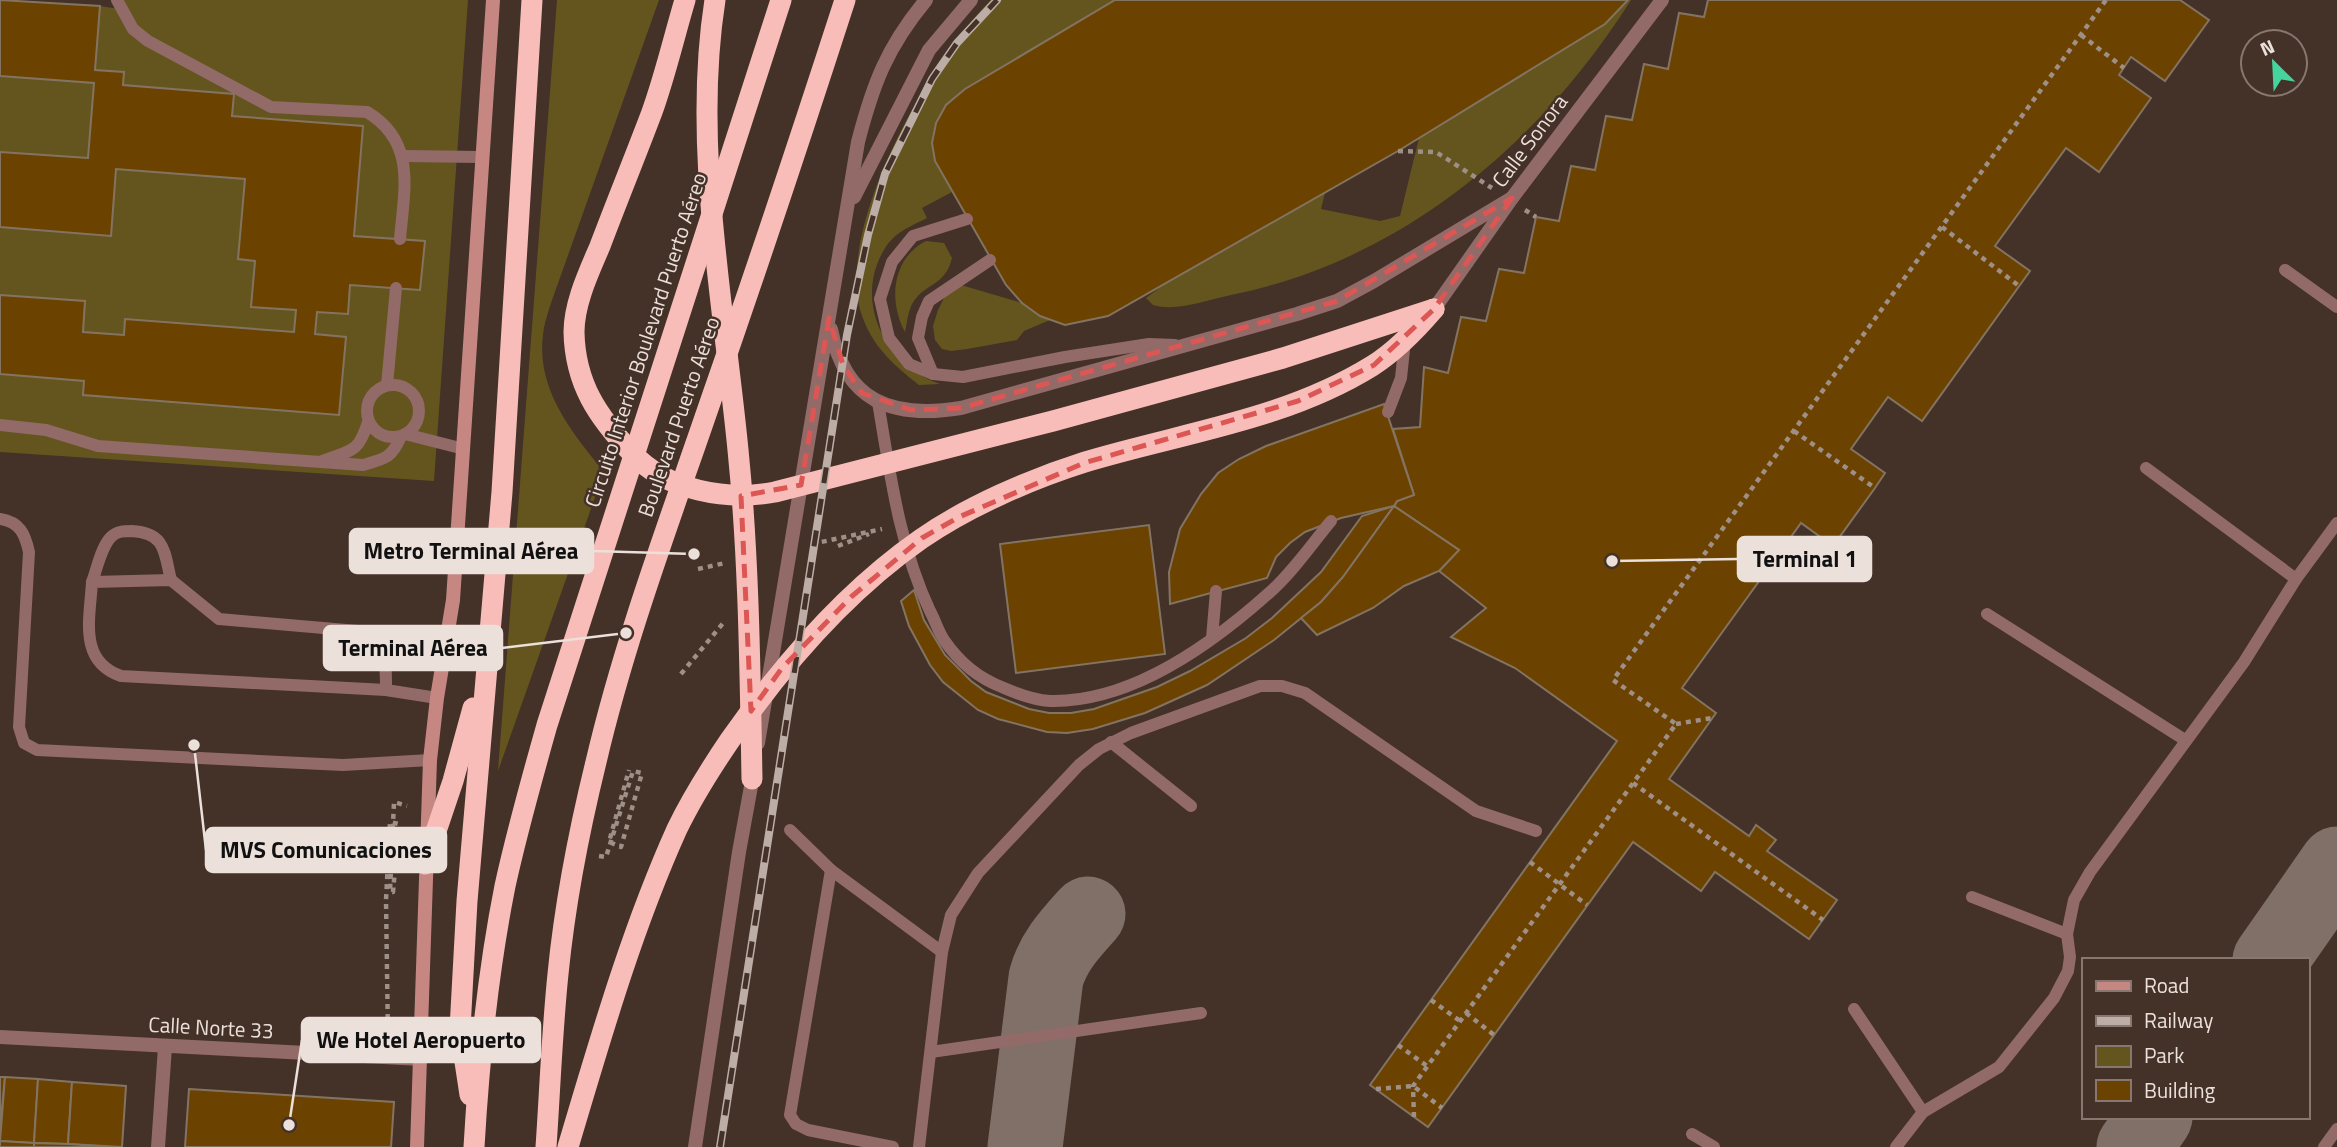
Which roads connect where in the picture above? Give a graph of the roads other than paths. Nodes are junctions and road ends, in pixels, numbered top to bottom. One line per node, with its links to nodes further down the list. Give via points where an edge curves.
1 (117, 0): 11 (lane, via 133,29 160,48 271,107 367,112 381,120)
2 (493, 0): 12 (main road)
3 (532, 0): 42 (highway, via 502,492)
4 (685, 0): 20 (highway, via 652,110 586,280 574,330 582,380 592,404 639,461 660,475 721,495 753,496 1283,358)
5 (715, 0): 48 (highway, via 707,97 719,288 738,452)
6 (781, 0): 66 (highway, Circuito Interior Boulevard Puerto Aéreo, via 522,814 493,954)
7 (845, 0): 69 (highway, Boulevard Puerto Aéreo, via 664,536 596,761 558,971)
8 (926, 0): 48 (street, via 884,61 858,142)
9 (971, 0): 25 (street, via 929,50 867,169 843,228 828,316 833,342 851,382)
10 (1662, 0): 13 (street, Calle Sonora)
11 (404, 156): 12 (lane); 15 (lane)
12 (481, 158): 30 (main road)
13 (1510, 199): 20 (street, Calle Sonora); 22 (street, via 1337,301)
14 (967, 219): 23 (lane, via 913,236 892,262 880,299 890,338 909,364)
15 (400, 239)
16 (990, 260): 23 (lane, via 929,300 918,338)
17 (2285, 270): 19 (lane)
18 (396, 288): 24 (lane)
19 (2337, 307)
20 (1434, 309): 21 (highway)
21 (1405, 340): 26 (lane, via 1401,378); 70 (highway, via 1374,365 1298,401 1240,422 1084,463 998,497 931,533 851,597 782,668 717,759 679,826 611,1001)
22 (1185, 345): 23 (lane, via 1149,344 1065,356 963,377); 25 (street, via 961,408 924,411)
23 (933, 374)
24 (387, 385): 27 (lane, via 369,399); 29 (lane, via 408,390 419,407 414,427)
25 (878, 402): 41 (lane, via 900,523 916,581 943,638 964,665 1015,693 1048,701 1080,699 1150,675)
26 (1388, 412)
27 (368, 422): 29 (lane, via 382,436); 31 (lane, via 362,443)
28 (0, 425): 31 (lane, via 46,430 98,446)
29 (403, 435): 30 (lane); 31 (lane, via 387,459 363,465)
30 (464, 449): 44 (main road, via 453,600)
31 (316, 463)
32 (2146, 468): 36 (lane)
33 (0, 519): 47 (lane, via 22,530 29,552 19,727 30,747 343,765)
34 (1331, 521): 41 (lane, via 1271,592)
35 (2337, 523): 36 (lane)
36 (2297, 579): 45 (lane, via 2244,662)
37 (171, 580): 38 (lane); 38 (lane, via 158,539 145,532 121,531 110,538); 43 (lane, via 219,619 372,636 386,667)
38 (92, 582): 43 (lane, via 89,635 97,662 121,676)
39 (1216, 592): 41 (lane)
40 (1987, 614): 45 (lane)
41 (1212, 638)
42 (487, 655): 52 (highway); 66 (highway, via 460,1029)
43 (386, 690): 44 (lane)
44 (437, 698): 47 (main road)
45 (2185, 740): 55 (lane, via 2090,872 2074,900)
46 (1111, 742): 49 (lane); 51 (lane, via 1260,686 1282,686 1305,693 1476,811); 56 (lane, via 1079,765 978,873 951,915)
47 (430, 760): 52 (main road)
48 (752, 779): 71 (street)
49 (1191, 806)
50 (790, 831): 53 (lane)
51 (1536, 831)
52 (425, 864): 62 (main road)
53 (831, 870): 56 (lane); 72 (lane, via 790,1115 808,1130)
54 (1972, 897): 55 (lane)
55 (2067, 933): 63 (lane, via 2068,971 2054,998 1999,1067)
56 (942, 952): 61 (lane)
57 (1854, 1009): 63 (lane)
58 (1200, 1013): 61 (lane)
59 (0, 1037): 60 (street, Calle Norte 33)
60 (165, 1047): 62 (street, Calle Norte 33); 67 (street)
61 (931, 1052): 73 (lane)
62 (421, 1059): 68 (main road)
63 (1923, 1112): 75 (lane)
64 (2337, 1129): 76 (lane)
65 (1692, 1134): 74 (lane)
66 (474, 1138)
67 (158, 1147)
68 (417, 1147)
69 (546, 1147)
70 (568, 1147)
71 (695, 1147)
72 (893, 1147)
73 (919, 1147)
74 (1714, 1147)
75 (1896, 1147)
76 (2324, 1147)

